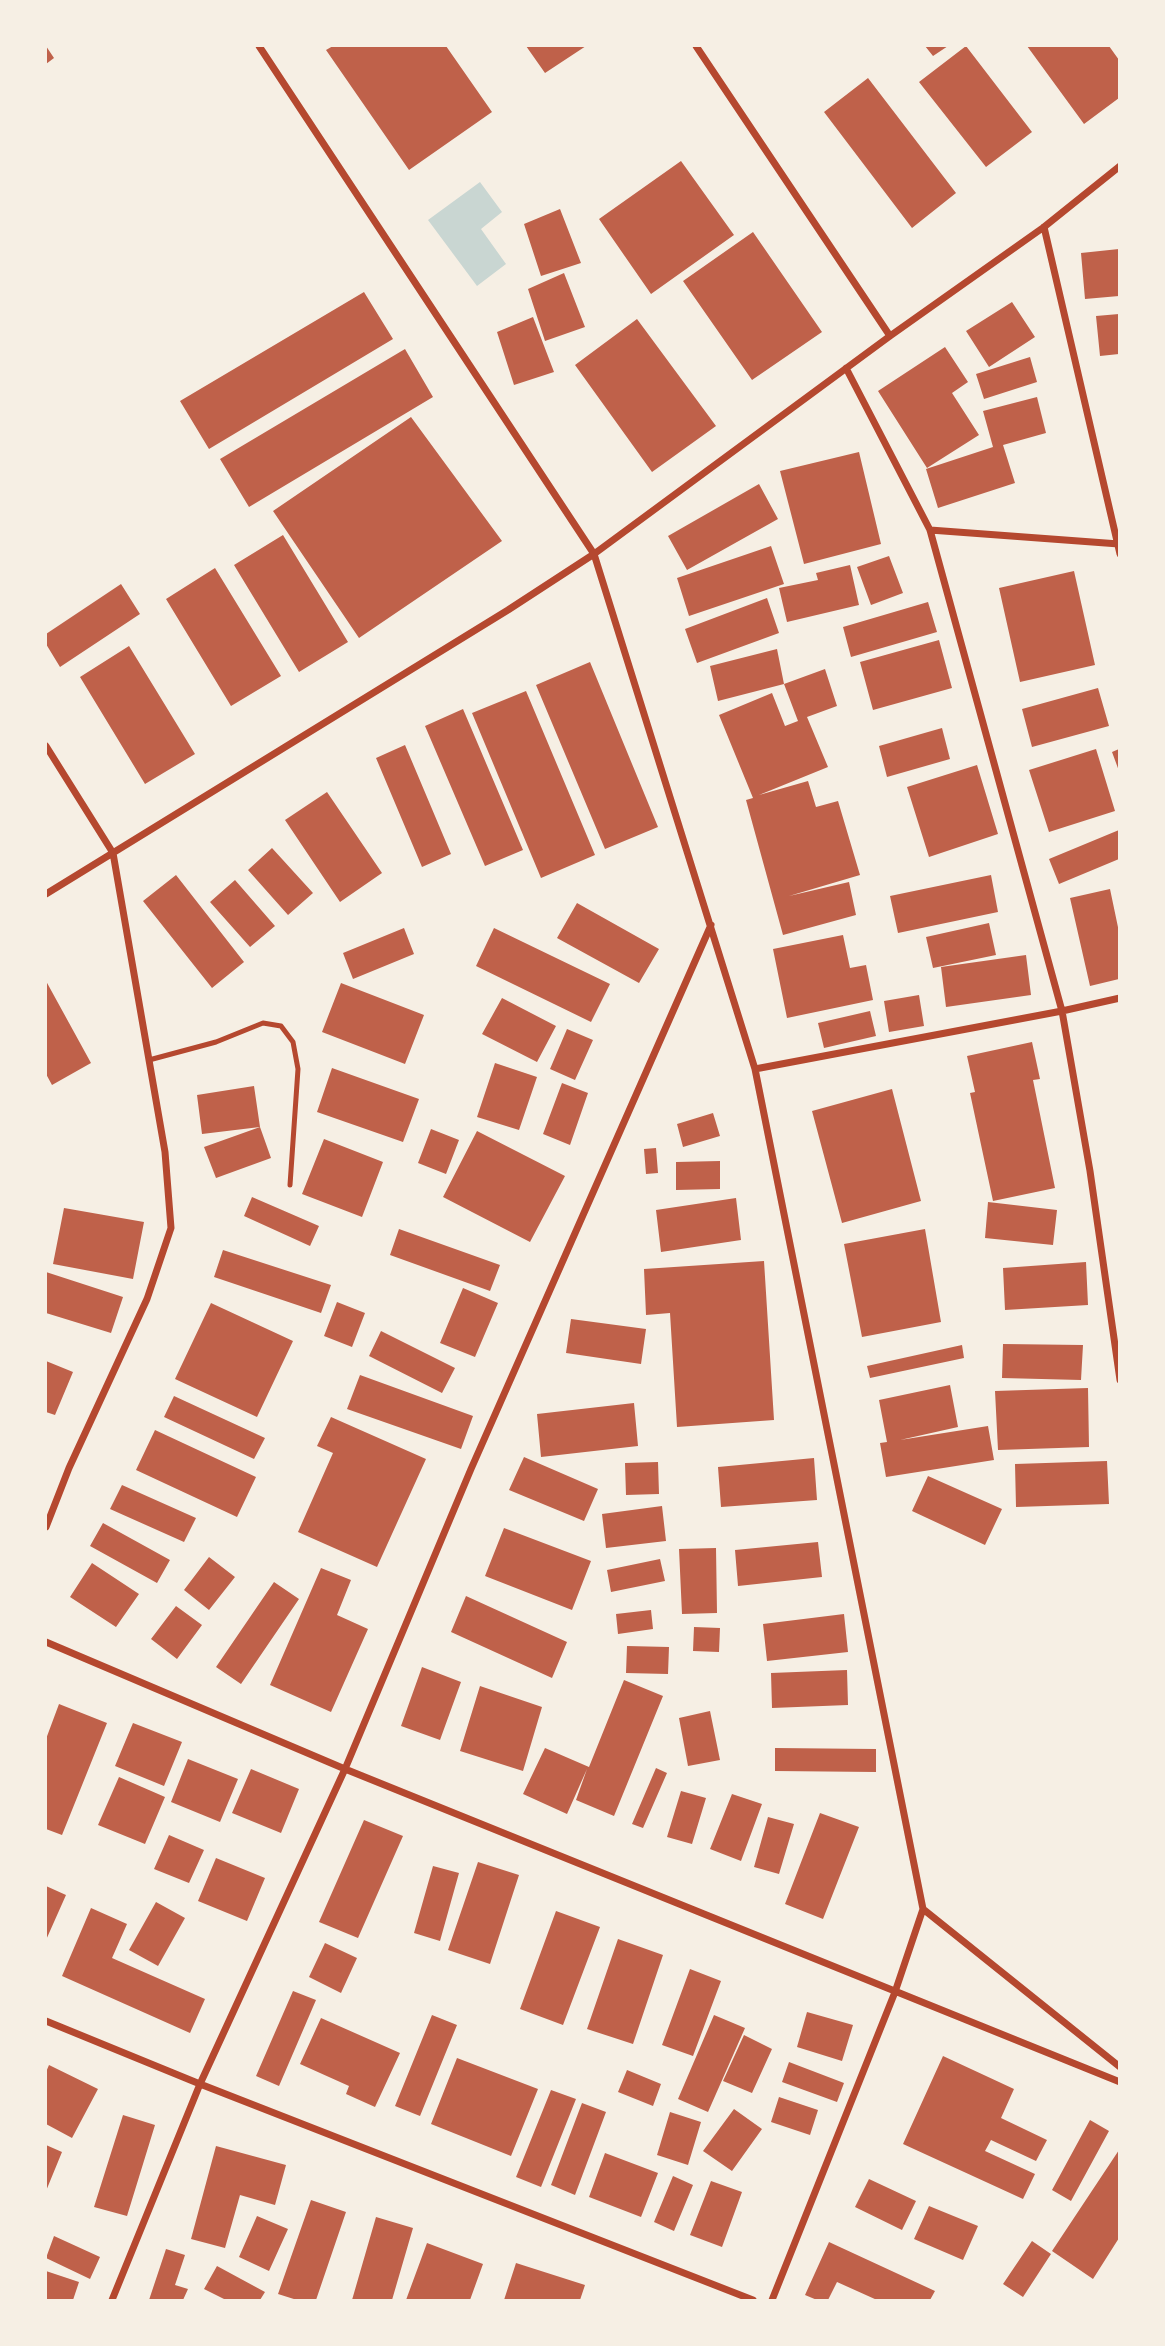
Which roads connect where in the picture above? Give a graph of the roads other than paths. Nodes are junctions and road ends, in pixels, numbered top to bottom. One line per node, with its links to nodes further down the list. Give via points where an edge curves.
1 (259, 46): 9 (street)
2 (696, 46): 5 (street)
3 (1119, 166): 4 (street)
4 (1044, 227): 5 (street); 8 (street)
5 (890, 336): 6 (street)
6 (846, 368): 7 (street); 9 (street)
7 (930, 530): 8 (street); 16 (street)
8 (1118, 543): 10 (street)
9 (594, 554): 12 (street); 14 (street)
10 (1119, 554)
11 (46, 746): 12 (street)
12 (113, 853): 13 (street); 17 (street)
13 (46, 894)
14 (711, 925): 18 (street); 23 (street, via 471,1469)
15 (1119, 998): 16 (street)
16 (1062, 1011): 18 (street); 20 (street)
17 (149, 1060): 19 (lane, via 216,1042 263,1023 281,1026 293,1042 298,1069); 21 (street, via 166,1152 171,1228 146,1299)
18 (755, 1069): 24 (street)
19 (290, 1185)
20 (1119, 1380)
21 (46, 1527)
22 (46, 1642): 23 (street)
23 (345, 1769): 25 (street); 29 (street)
24 (923, 1909): 25 (street); 27 (street)
25 (895, 1992): 28 (street); 32 (street)
26 (46, 2021): 29 (street)
27 (1119, 2067)
28 (1119, 2082)
29 (200, 2084): 30 (street); 31 (street)
30 (112, 2301)
31 (753, 2301)
32 (772, 2301)

